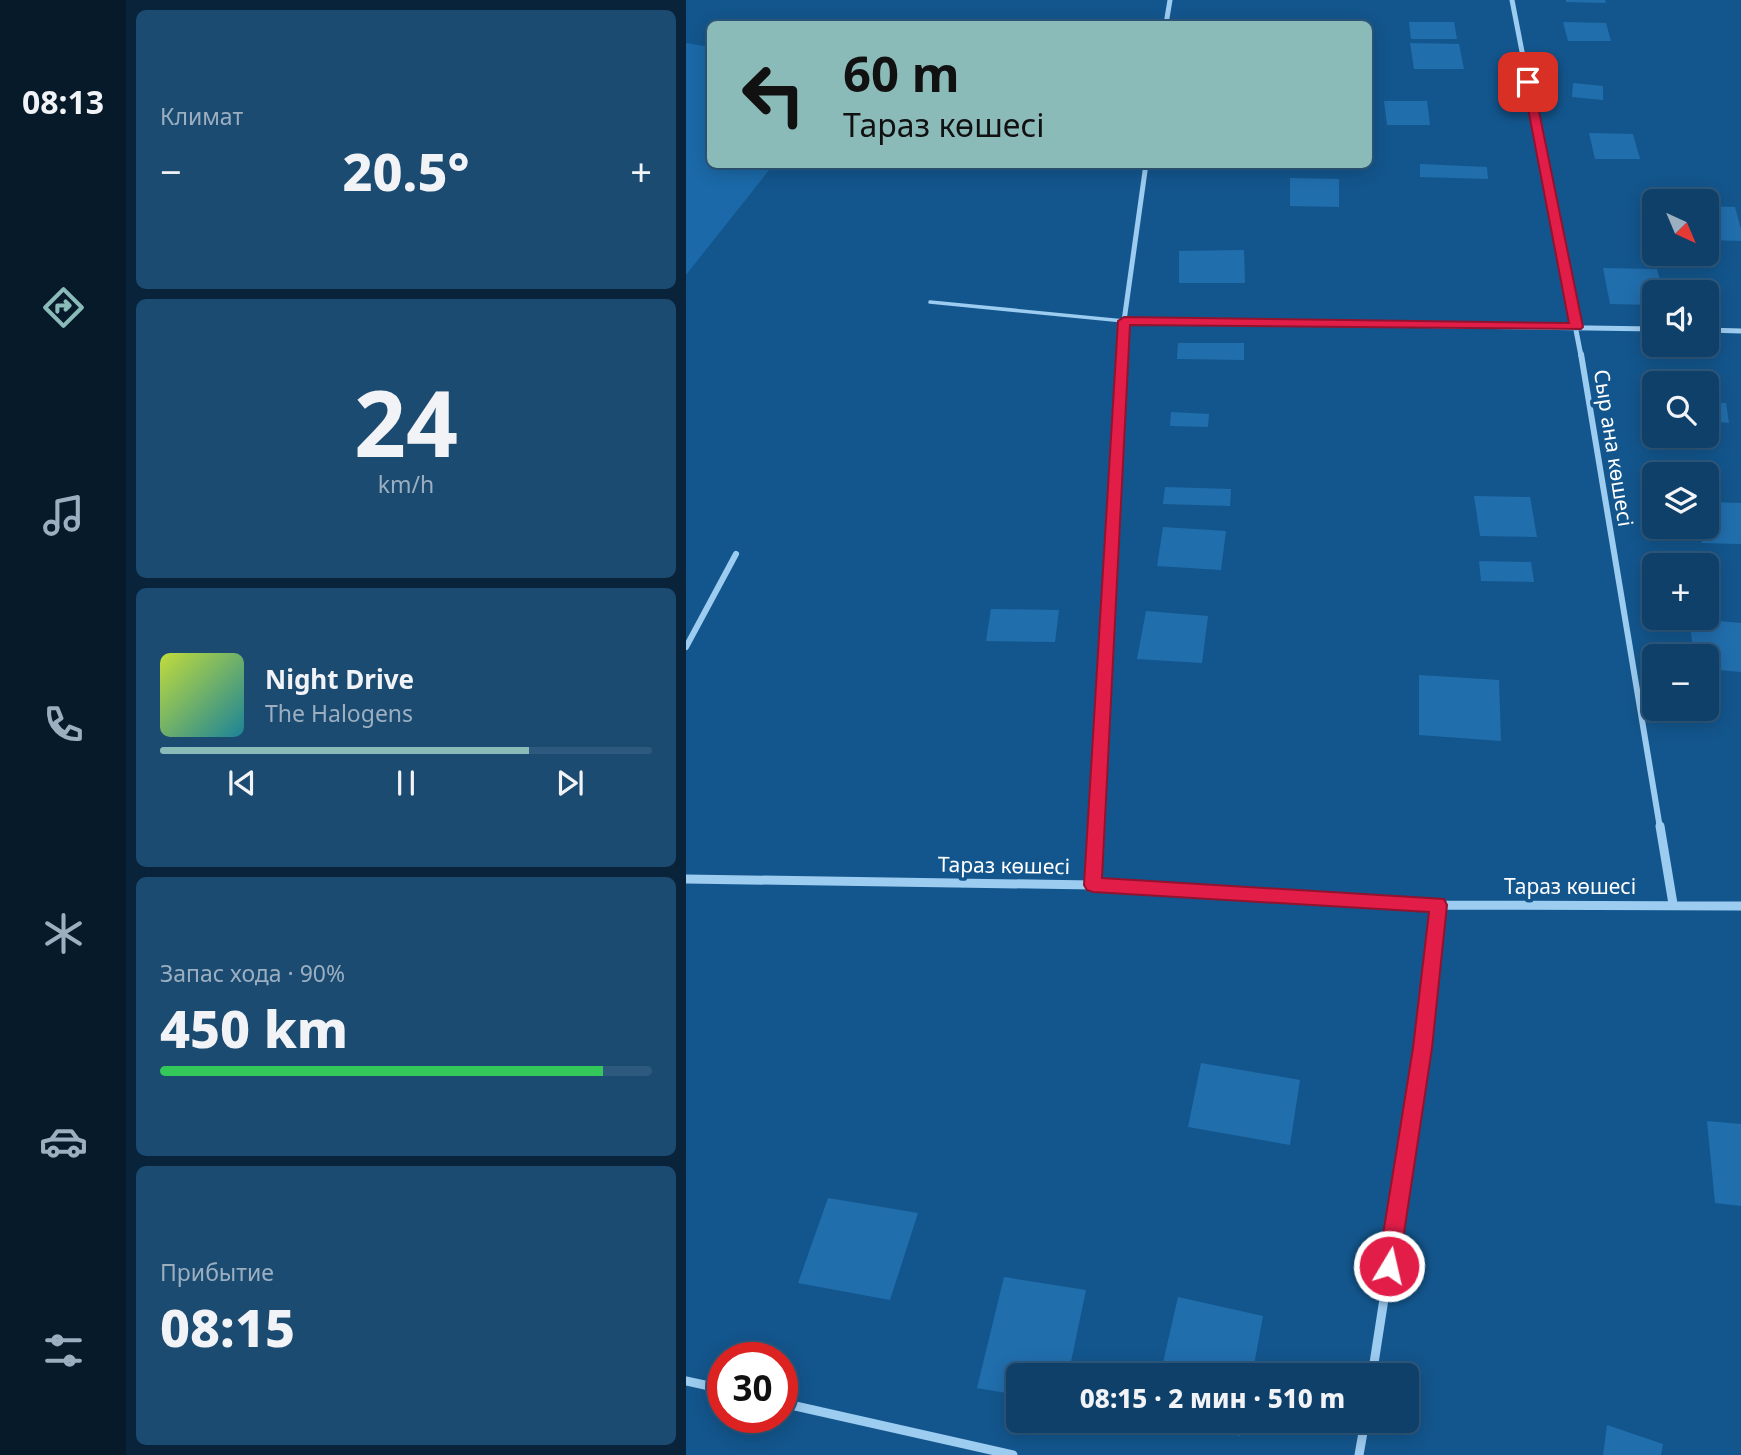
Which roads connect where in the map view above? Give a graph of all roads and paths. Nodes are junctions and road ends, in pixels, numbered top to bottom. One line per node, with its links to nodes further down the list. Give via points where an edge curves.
1 (1170, 0): 3 (street)
2 (1512, 0): 7 (street, Сыр ана көшесі)
3 (1166, 21)
4 (1145, 168): 6 (street)
5 (930, 303): 6 (lane)
6 (1124, 321): 7 (street); 14 (street)
7 (1576, 327): 8 (street); 15 (street, Сыр ана көшесі)
8 (1642, 329)
9 (1719, 330): 10 (street)
10 (1741, 331)
11 (736, 554): 12 (street)
12 (686, 647)
13 (686, 879): 14 (street, Тараз көшесі)
14 (1093, 885): 16 (street, Тараз көшесі)
15 (1673, 904): 16 (street, Тараз көшесі); 17 (street, Тараз көшесі)
16 (1438, 905): 18 (street, via 1423,1048)
17 (1741, 906)
18 (1374, 1363)
19 (686, 1381): 20 (street)
20 (707, 1386)
21 (798, 1407): 23 (street)
22 (1363, 1433): 24 (street)
23 (1013, 1455)
24 (1359, 1455)

